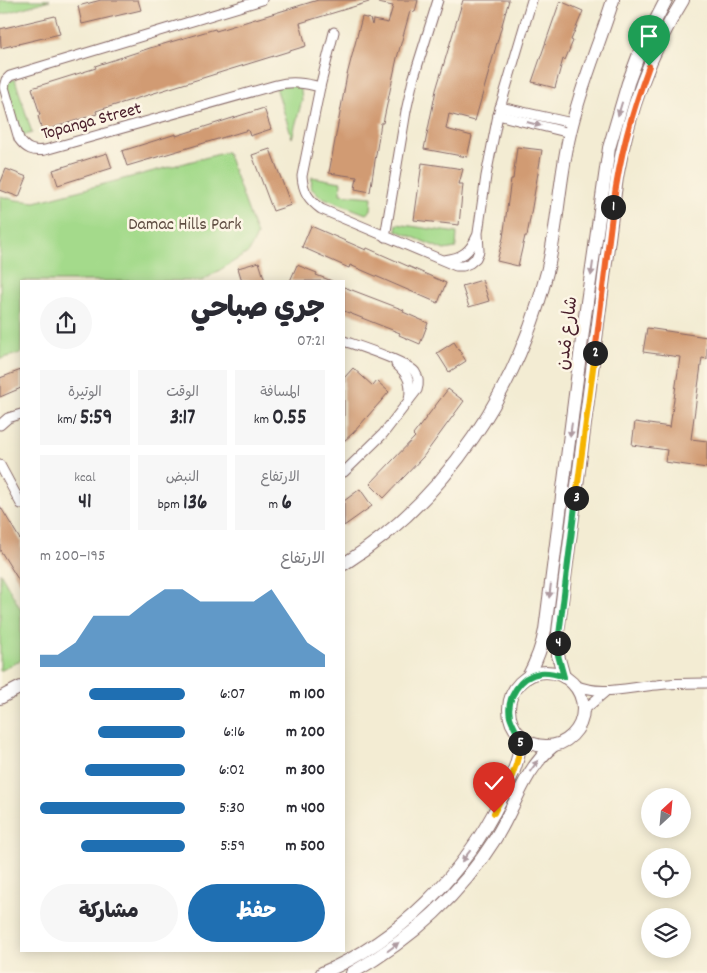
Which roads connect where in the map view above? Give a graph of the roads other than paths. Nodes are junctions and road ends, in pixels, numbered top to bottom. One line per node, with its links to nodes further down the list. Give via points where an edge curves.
1 (262, 0): 8 (street, Topanga Street, via 10,76 4,86 19,140 30,150 45,150 288,82)
2 (438, 0): 11 (street, via 406,111)
3 (532, 0): 9 (street)
4 (613, 0): 10 (street)
5 (666, 0): 19 (street, شارع مُدن, one-way to 19, via 640,51 609,148 545,630 542,646)
6 (684, 0): 20 (street, شارع مُدن, via 672,17 649,66 621,154 558,632 558,655)
7 (334, 32): 8 (street)
8 (320, 87): 11 (street, via 302,176 306,196 321,209)
9 (499, 111): 10 (street); 11 (street, via 478,233 471,249 454,259 442,260)
10 (571, 128): 18 (street, via 547,270 537,308 507,382 465,450 440,480 384,535)
11 (385, 237)
12 (345, 341): 16 (street, via 409,366 418,377 417,390 408,403 383,434)
13 (20, 414): 14 (street)
14 (0, 425)
15 (0, 465): 17 (street)
16 (345, 471)
17 (20, 502)
18 (345, 563)
19 (528, 677): 20 (street, via 552,673); 26 (street, via 511,697 509,708 510,718)
20 (568, 680): 23 (street, via 589,690); 25 (street, via 581,696)
21 (707, 683): 23 (street)
22 (20, 688): 24 (street)
23 (605, 692): 25 (street)
24 (0, 698)
25 (584, 710): 27 (street, via 575,733)
26 (519, 734): 27 (street, via 529,742); 28 (street, one-way to 28, via 518,760 504,792 482,834 452,873 425,902 383,938)
27 (554, 746): 29 (street, one-way to 27, via 408,936 456,890 496,838 534,765)
28 (322, 973)
29 (352, 973)

